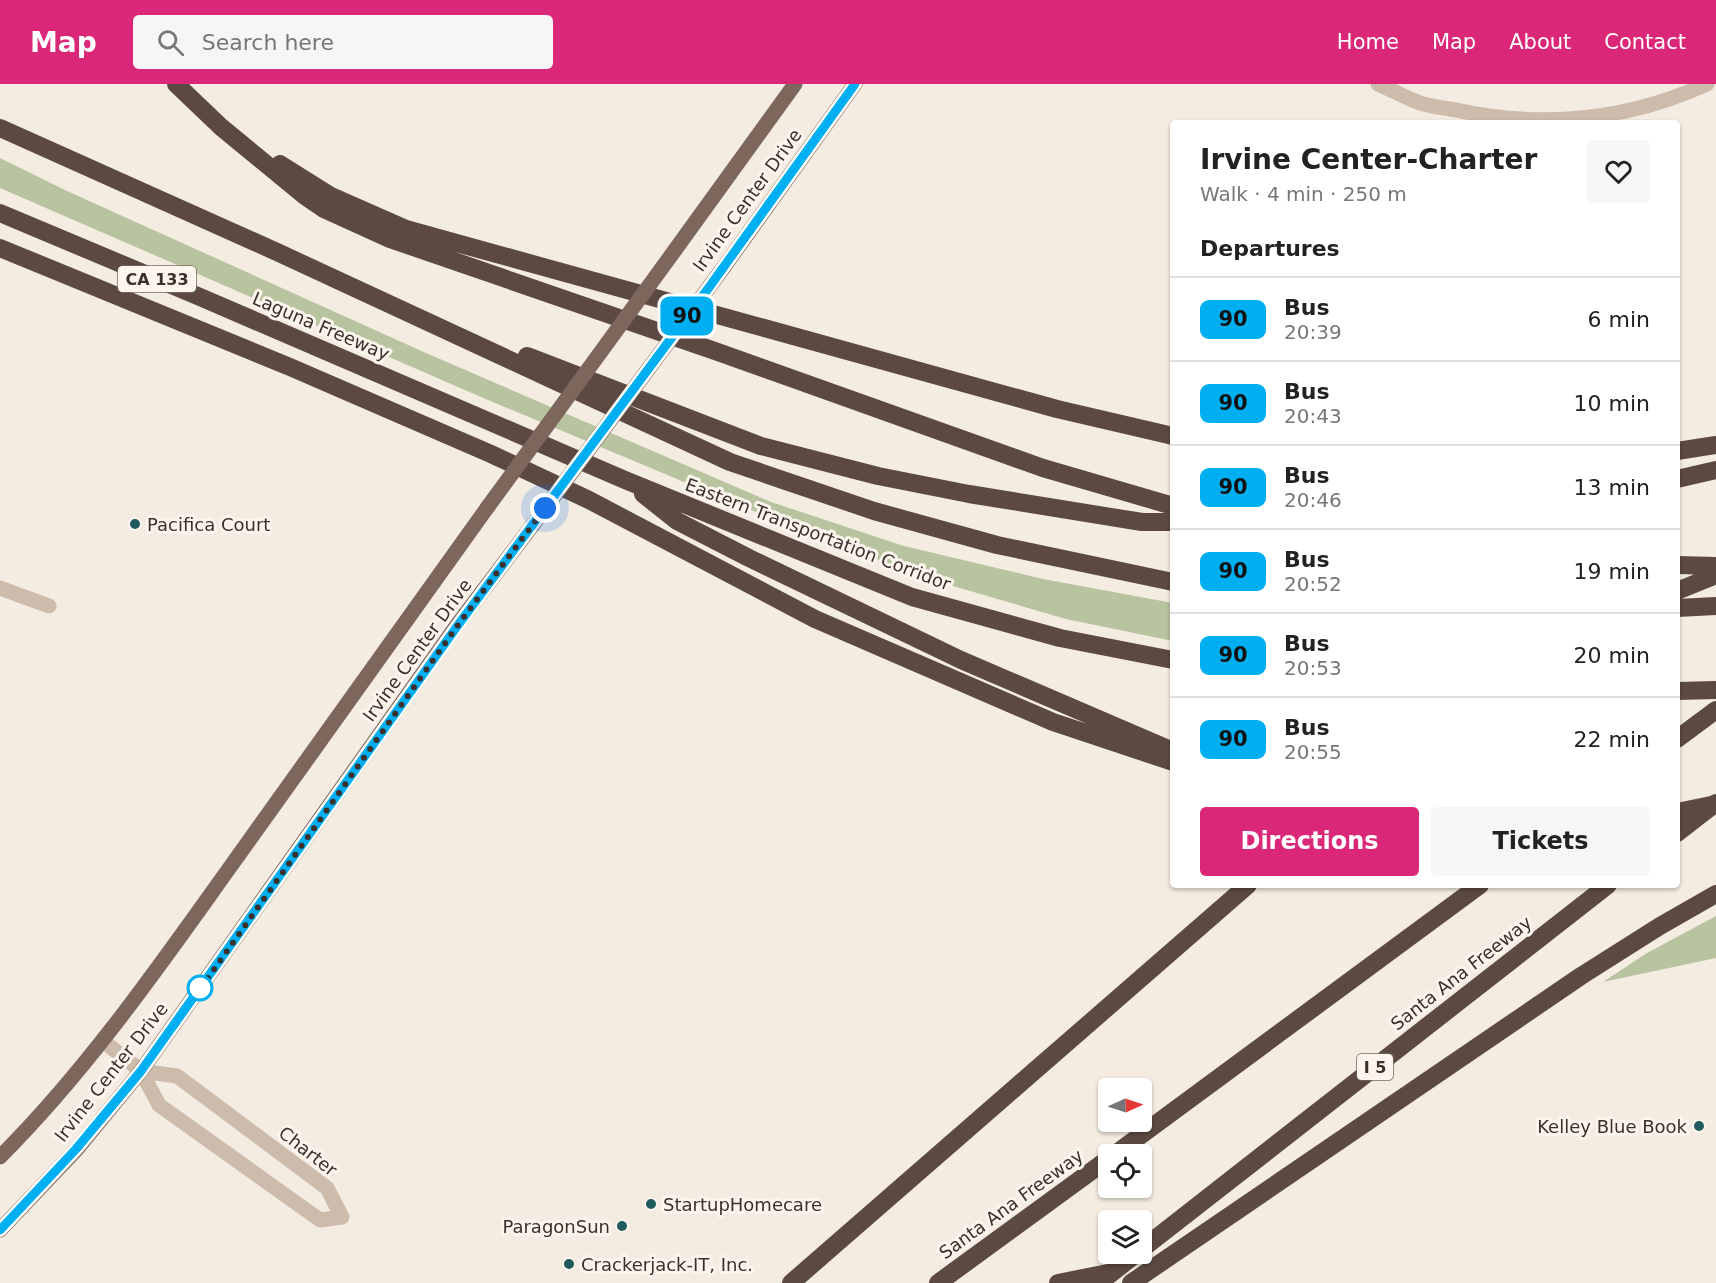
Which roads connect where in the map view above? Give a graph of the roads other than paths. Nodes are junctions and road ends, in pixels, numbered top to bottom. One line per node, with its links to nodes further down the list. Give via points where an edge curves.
1 (177, 84): 8 (highway)
2 (795, 84): 44 (main road, Irvine Center Drive, bridge)
3 (855, 84): 45 (main road, Irvine Center Drive, bridge, via 451,635)
4 (1378, 84): 6 (street, via 1420,103)
5 (1707, 84): 7 (street, via 1634,110)
6 (1520, 120)
7 (1564, 120)
8 (221, 127): 13 (highway, via 332,196 406,229 1057,409); 19 (highway, via 304,196 390,239 1043,468)
9 (0, 128): 12 (highway)
10 (0, 213): 18 (highway, Laguna Freeway / CA 133)
11 (0, 248): 36 (highway, via 491,454 589,500 815,619 1053,722)
12 (371, 296): 20 (highway, via 761,446 969,494 1142,522); 24 (highway, Eastern Transportation Corridor, via 729,462 873,511 997,545)
13 (1170, 435)
14 (1716, 445): 15 (highway)
15 (1680, 451)
16 (1716, 470): 17 (highway)
17 (1680, 478)
18 (625, 480): 30 (highway, Eastern Transportation Corridor, via 912,597 1060,638); 35 (highway, via 677,521 749,558 961,660)
19 (1170, 505)
20 (1170, 522)
21 (1680, 565): 22 (highway)
22 (1716, 566)
23 (1716, 575): 26 (highway)
24 (1170, 581)
25 (0, 588): 27 (street)
26 (1680, 590)
27 (49, 606)
28 (1712, 606): 29 (highway)
29 (1680, 608)
30 (1170, 659)
31 (1716, 690): 32 (highway)
32 (1680, 691)
33 (1716, 710): 34 (highway)
34 (1680, 737)
35 (1170, 750)
36 (1170, 761)
37 (1716, 804): 38 (highway, bridge); 39 (highway)
38 (1680, 811)
39 (1680, 831)
40 (1245, 888): 54 (highway)
41 (1476, 888): 46 (highway)
42 (1604, 888): 50 (highway, Santa Ana Freeway / I 5)
43 (1716, 894): 58 (highway, via 1581,976)
44 (103, 1041): 45 (street, Charter); 47 (main road, Irvine Center Drive)
45 (141, 1071): 45 (street, Charter, via 159,1105 320,1220 342,1217 327,1188 177,1077); 49 (main road, Irvine Center Drive, via 76,1149)
46 (1129, 1144)
47 (0, 1157)
48 (1098, 1166): 51 (highway, Santa Ana Freeway)
49 (0, 1230)
50 (1152, 1242)
51 (974, 1258): 55 (highway, Santa Ana Freeway); 56 (highway)
52 (1123, 1264): 53 (highway)
53 (1105, 1277): 57 (highway)
54 (791, 1283)
55 (938, 1283)
56 (961, 1283)
57 (1058, 1283)
58 (1131, 1283)

